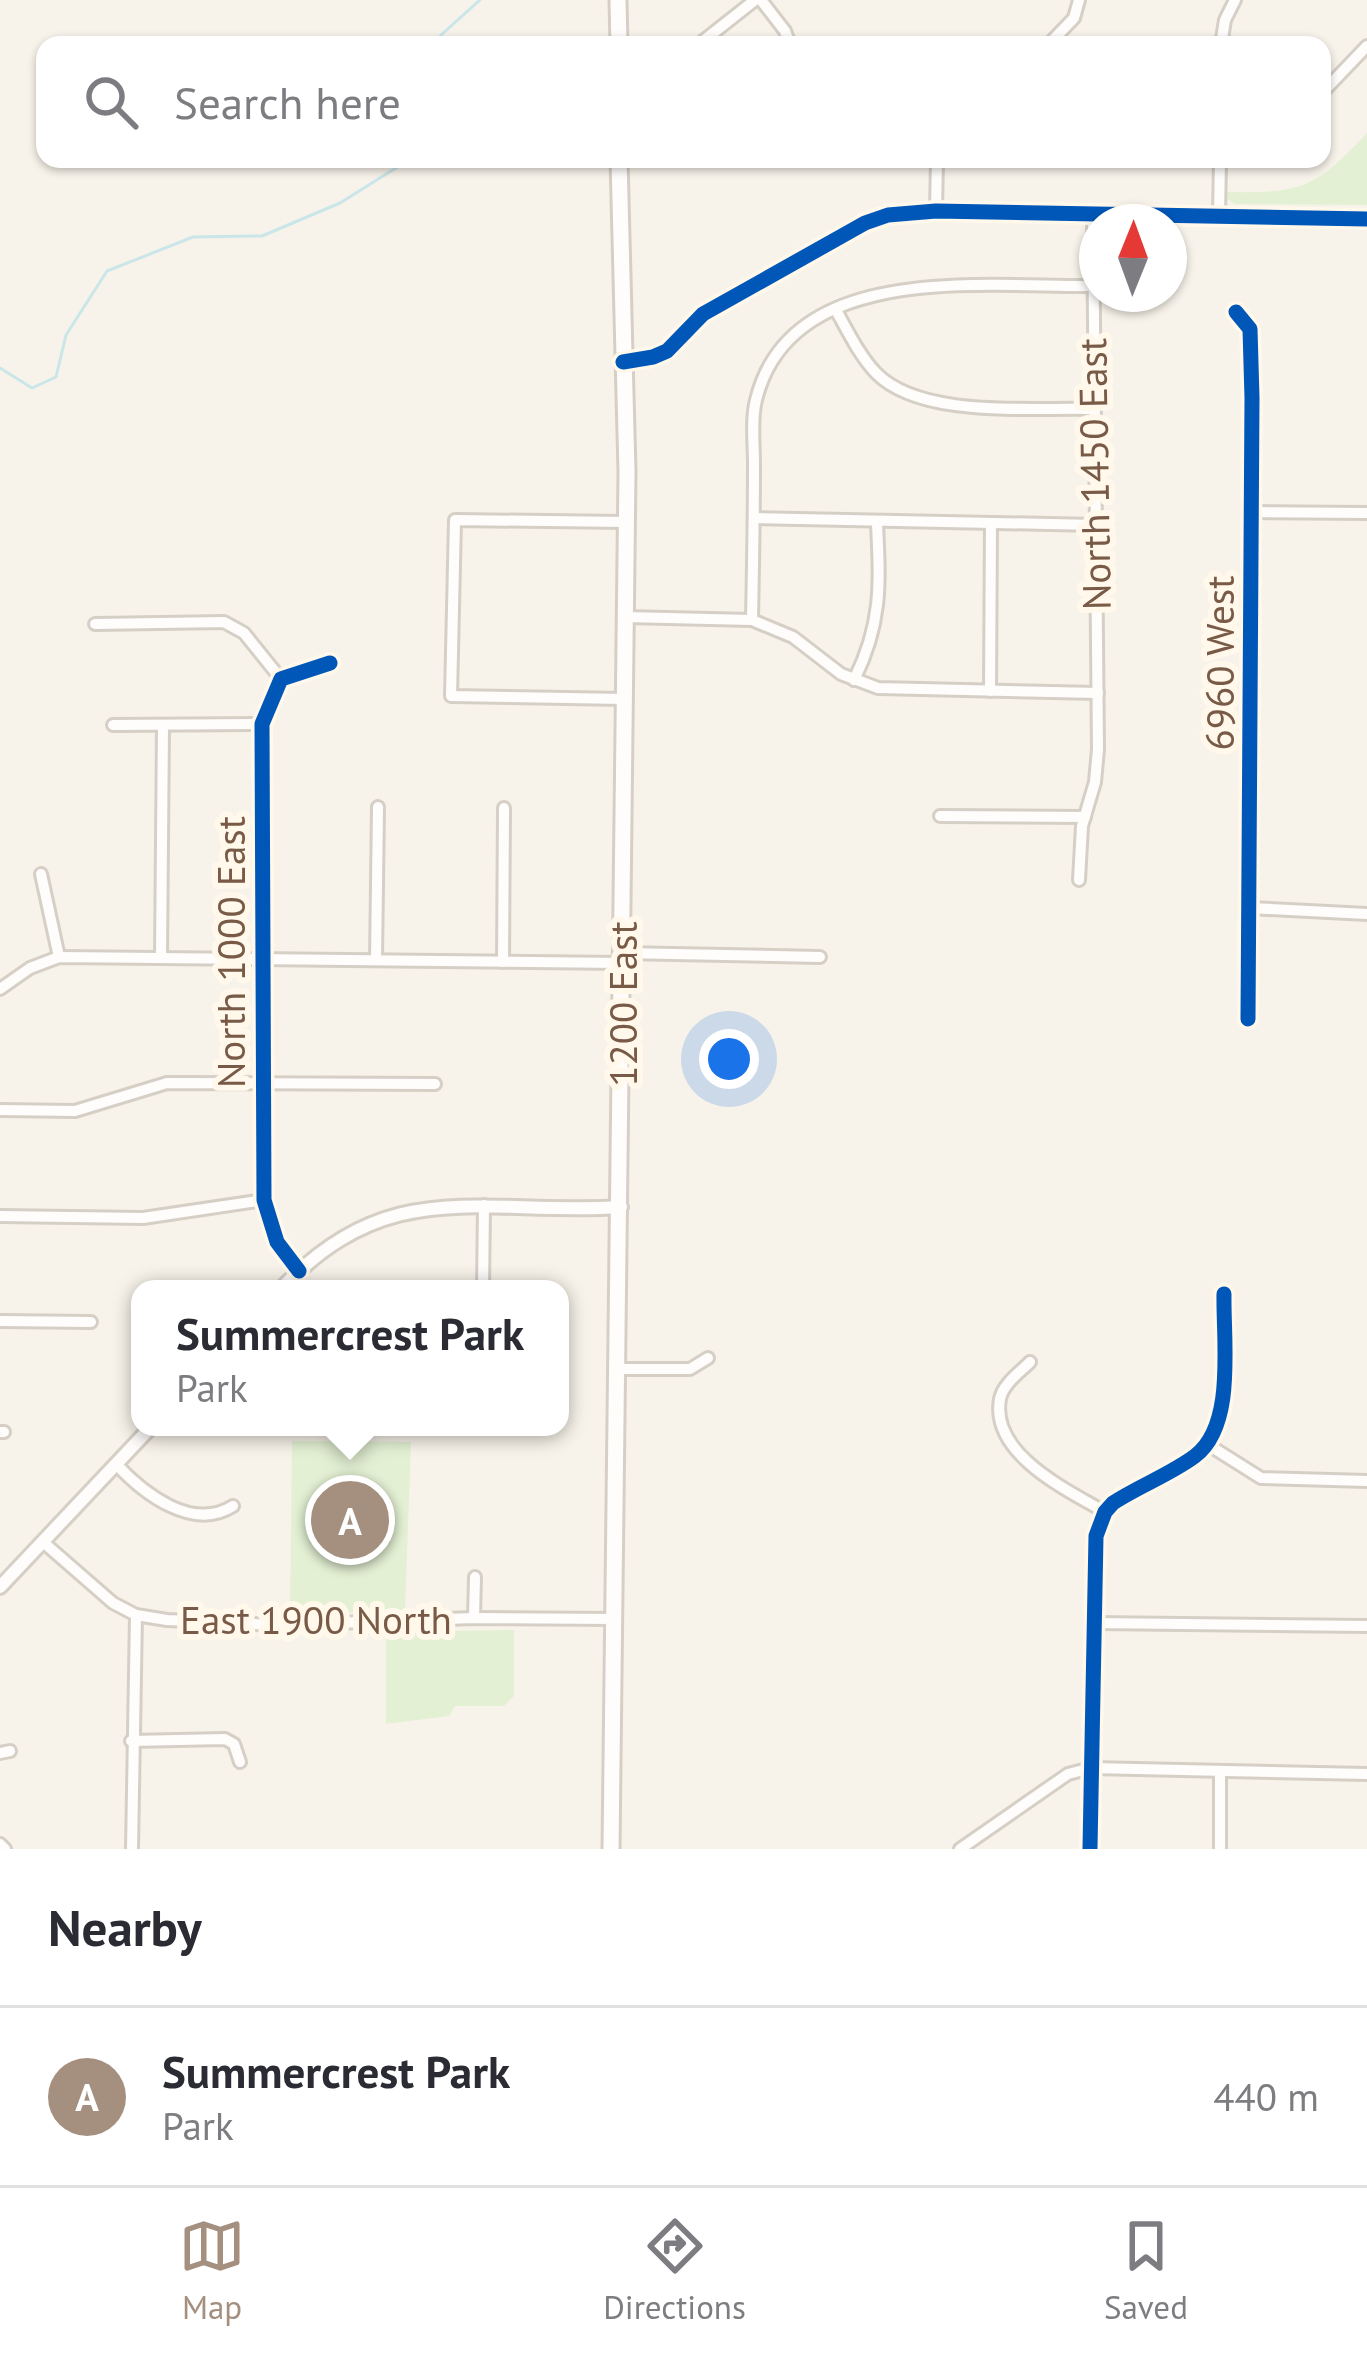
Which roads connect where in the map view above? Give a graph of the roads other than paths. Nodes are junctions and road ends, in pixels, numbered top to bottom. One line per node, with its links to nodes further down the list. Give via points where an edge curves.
1 (618, 0): 5 (main road)
2 (758, 0): 6 (street); 7 (street)
3 (1079, 0): 8 (street)
4 (1235, 0): 9 (street)
5 (620, 36)
6 (710, 36)
7 (787, 36)
8 (1057, 36)
9 (1222, 36)
10 (1367, 46): 11 (street)
11 (1331, 84)
12 (619, 168): 24 (main road, 1200 East)
13 (937, 168): 15 (street)
14 (1220, 168): 18 (street)
15 (936, 211): 16 (street); 24 (street, via 865,223 703,314 667,350)
16 (1079, 214)
17 (1187, 216): 18 (street)
18 (1219, 217): 19 (street)
19 (1367, 219)
20 (1079, 286): 21 (street, via 908,286)
21 (836, 310): 25 (street, via 876,374 923,399); 28 (street, via 805,326 772,359 755,402)
22 (1236, 311): 26 (street, 6960 West, via 1250,329)
23 (1091, 312): 25 (street, North 1450 East)
24 (623, 362): 29 (main road, 1200 East)
25 (1092, 409): 32 (street, North 1450 East)
26 (1252, 512): 27 (street); 51 (street, 6960 West)
27 (1367, 513)
28 (754, 518): 30 (street); 34 (street)
29 (626, 522): 33 (main road, 1200 East); 41 (street, via 455,520 451,695)
30 (877, 524): 31 (street); 38 (street, via 878,616)
31 (991, 524): 32 (street); 39 (street)
32 (1096, 525): 40 (street, North 1450 East)
33 (626, 616): 34 (street); 41 (main road, 1200 East)
34 (752, 620): 38 (street, via 793,637)
35 (94, 624): 37 (street, via 224,622 244,633)
36 (330, 663): 37 (street)
37 (281, 679): 42 (street, North 1000 East)
38 (854, 680): 39 (street, via 878,688)
39 (990, 691): 40 (street)
40 (1098, 693): 48 (street, North 1450 East, via 1097,769)
41 (625, 699): 56 (main road, 1200 East)
42 (262, 724): 44 (street); 57 (street, North 1000 East)
43 (113, 725): 44 (street)
44 (163, 726): 54 (street)
45 (378, 807): 58 (street)
46 (504, 808): 59 (street)
47 (940, 817): 48 (street)
48 (1084, 817): 50 (street, North 1450 East)
49 (41, 874): 53 (street)
50 (1079, 880)
51 (1250, 908): 52 (street); 61 (street, 6960 West)
52 (1367, 914)
53 (59, 957): 54 (street); 60 (street)
54 (161, 957): 57 (street)
55 (820, 957): 56 (street)
56 (622, 958): 59 (street); 67 (main road, 1200 East)
57 (266, 960): 58 (street); 62 (street, North 1000 East)
58 (376, 961): 59 (street)
59 (503, 962)
60 (0, 989)
61 (1248, 1019)
62 (264, 1084): 63 (street); 64 (street, via 166,1083 75,1111); 65 (street, North 1000 East)
63 (435, 1084)
64 (0, 1110)
65 (264, 1200): 68 (street, via 143,1218); 69 (street, North 1000 East, via 277,1242)
66 (484, 1205): 67 (street); 69 (street, via 382,1218); 71 (street)
67 (621, 1207): 77 (main road, 1200 East)
68 (0, 1216)
69 (298, 1270): 70 (street)
70 (289, 1280)
71 (484, 1280)
72 (1224, 1294): 79 (street, via 1222,1411)
73 (0, 1322): 74 (street)
74 (91, 1322)
75 (708, 1358): 77 (street, via 690,1370)
76 (1030, 1362): 83 (street, via 1000,1400 1012,1445)
77 (619, 1369): 89 (main road, 1200 East)
78 (142, 1436): 80 (street)
79 (1207, 1444): 81 (street, via 1261,1478); 83 (street)
80 (116, 1464): 82 (street, via 178,1509 221,1514); 84 (street)
81 (1367, 1481)
82 (233, 1506)
83 (1105, 1512): 90 (street, via 1096,1536)
84 (43, 1542): 86 (street); 87 (street, East 1900 North)
85 (475, 1577): 88 (street)
86 (0, 1587)
87 (136, 1615): 88 (street, East 1900 North, via 278,1625); 92 (street)
88 (474, 1618): 89 (street, East 1900 North)
89 (615, 1619): 99 (main road, 1200 East)
90 (1093, 1623): 91 (street); 94 (street)
91 (1367, 1626)
92 (131, 1742): 93 (street, via 225,1739); 98 (street)
93 (240, 1762)
94 (1091, 1768): 95 (street); 97 (street); 100 (street, via 1069,1774)
95 (1220, 1771): 96 (street); 101 (street)
96 (1367, 1774)
97 (1090, 1848)
98 (132, 1849)
99 (611, 1849)
100 (960, 1849)
101 (1220, 1849)

